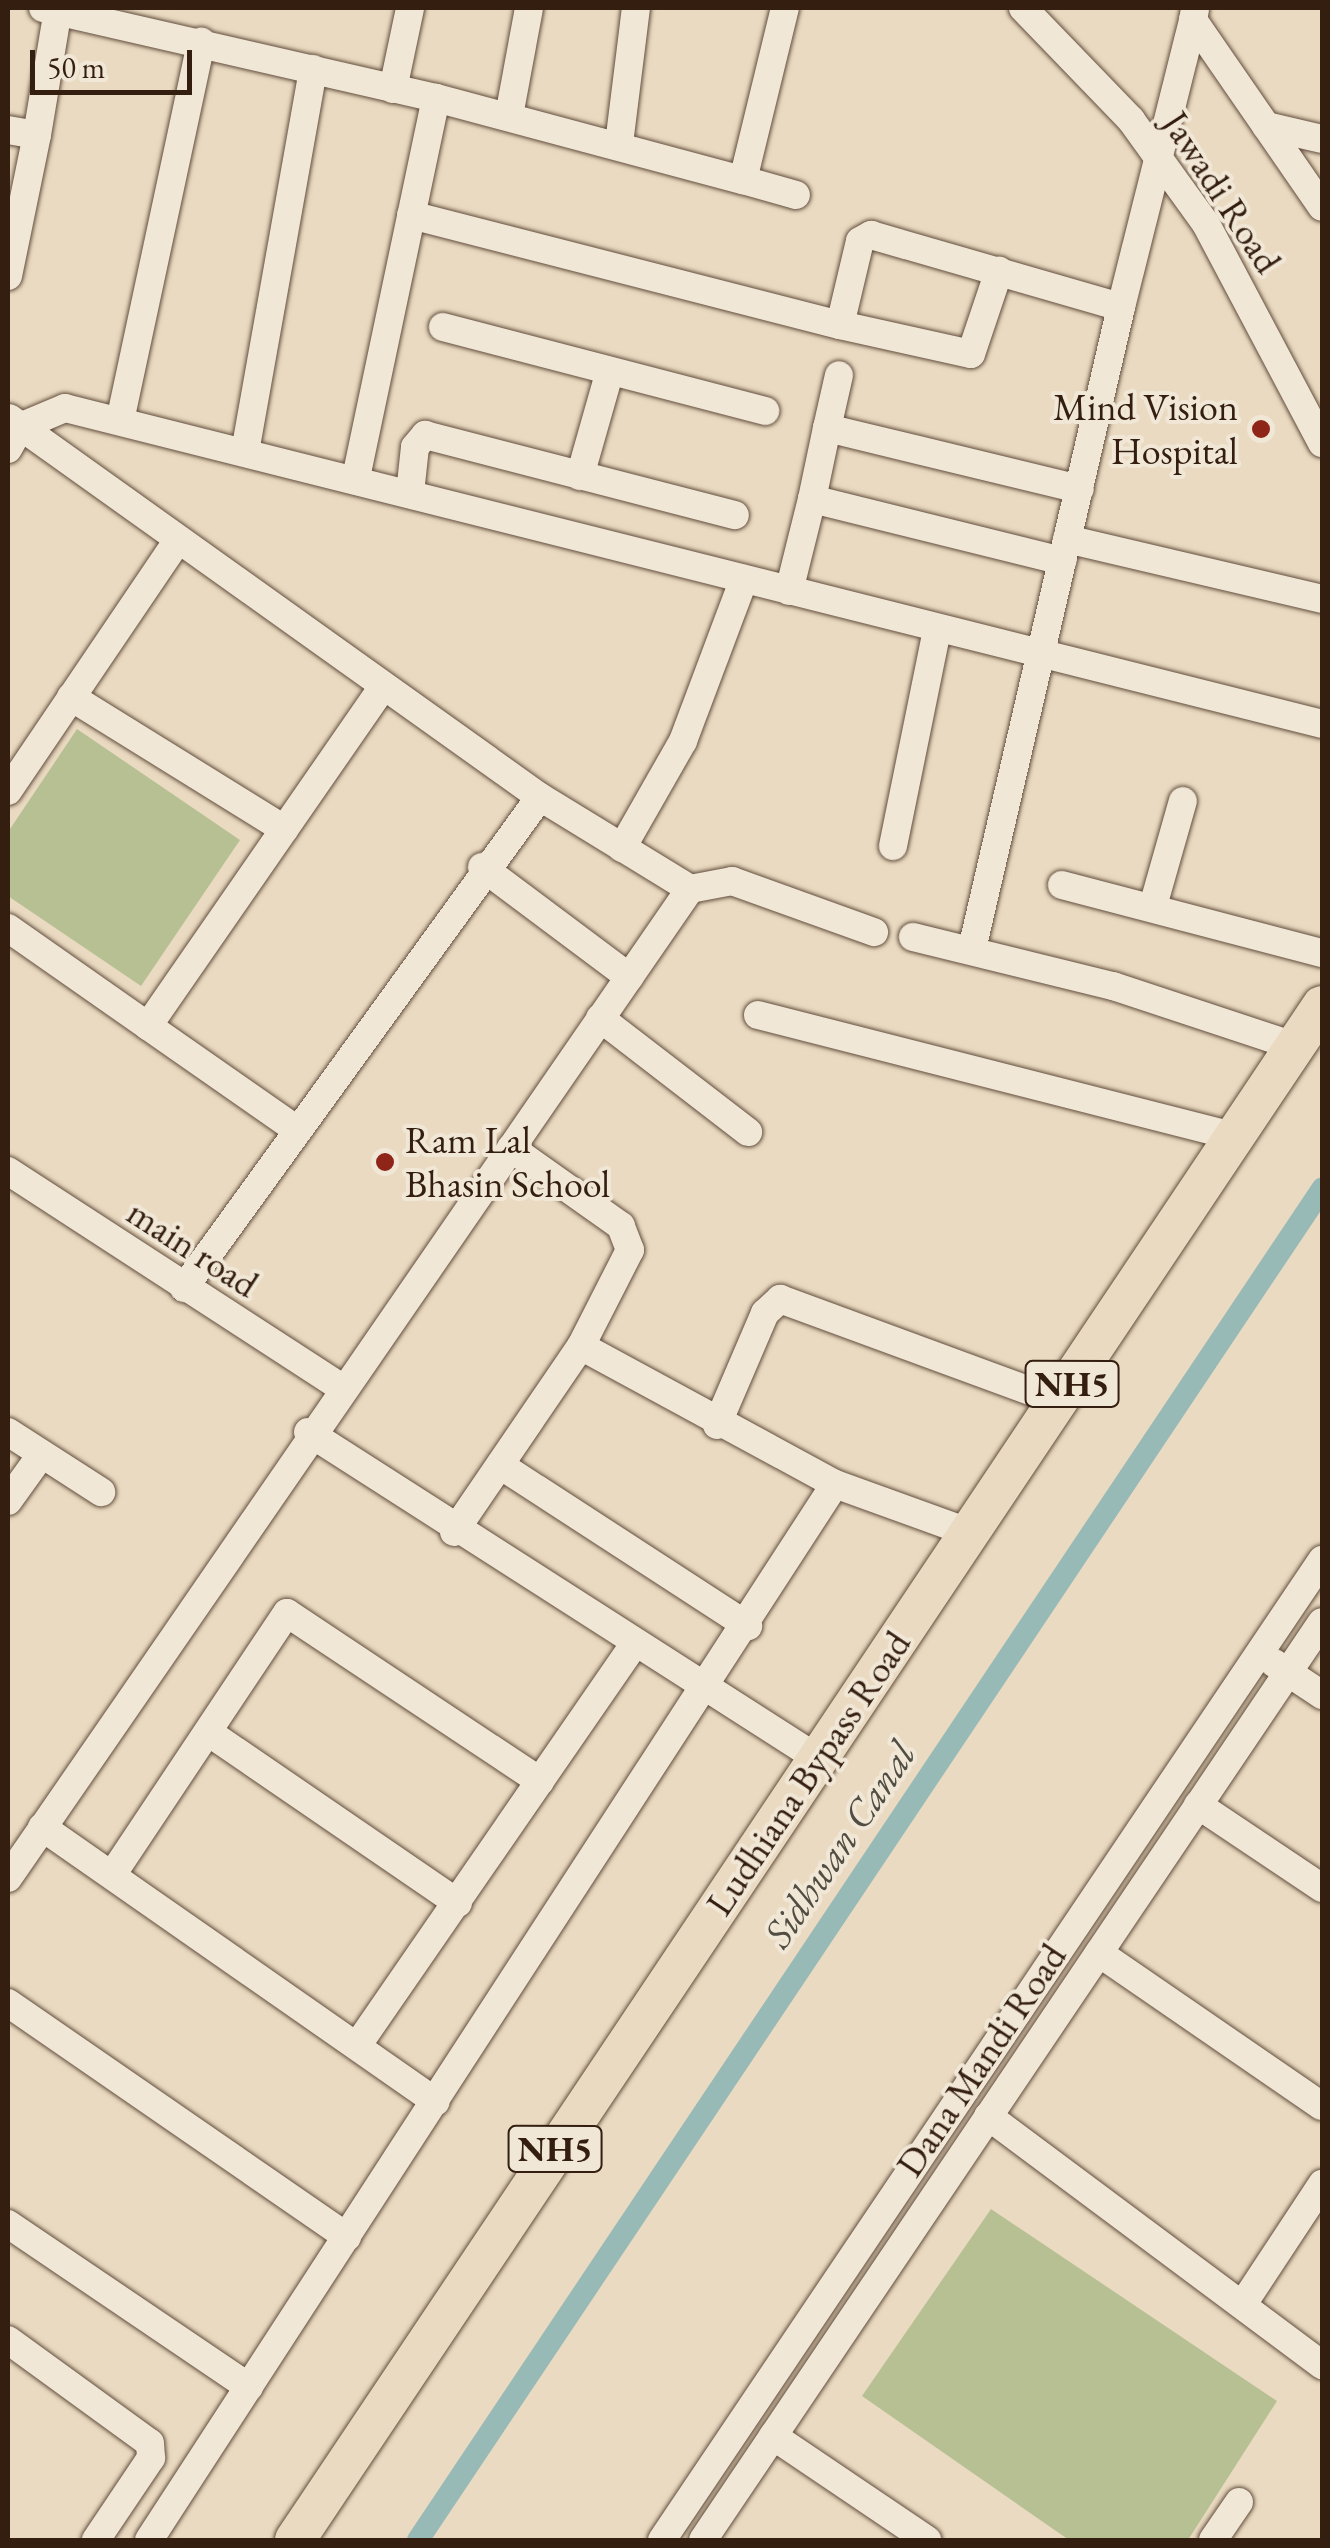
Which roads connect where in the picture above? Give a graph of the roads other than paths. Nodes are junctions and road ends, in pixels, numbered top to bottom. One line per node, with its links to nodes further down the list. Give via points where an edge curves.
1 (410, 8): 11 (street)
2 (529, 8): 13 (street)
3 (636, 8): 18 (street)
4 (785, 8): 20 (street)
5 (1023, 8): 19 (street, Jawadi Road)
6 (51, 9): 8 (street); 16 (street)
7 (1194, 14): 14 (street); 19 (street)
8 (161, 19): 9 (street)
9 (201, 42): 10 (street); 32 (street)
10 (313, 68): 11 (street); 36 (street)
11 (393, 88): 12 (street)
12 (436, 98): 13 (street); 23 (street)
13 (509, 116): 18 (street)
14 (1266, 126): 17 (street); 22 (street)
15 (8, 130): 16 (street)
16 (37, 135): 25 (street)
17 (1322, 140)
18 (618, 144): 20 (street)
19 (1159, 158): 26 (street); 35 (street, Jawadi Road, via 1206,224)
20 (744, 180): 21 (street)
21 (796, 196)
22 (1322, 207)
23 (411, 216): 27 (street); 38 (street)
24 (999, 271): 26 (street); 27 (street, via 971,354); 27 (street, via 871,235 860,241)
25 (8, 276)
26 (1121, 306): 39 (street)
27 (840, 325)
28 (443, 327): 29 (street)
29 (610, 371): 31 (street); 37 (street)
30 (839, 375): 33 (street)
31 (765, 411)
32 (120, 421): 34 (street, via 54,408); 36 (street)
33 (826, 428): 39 (street); 41 (street)
34 (12, 431): 43 (street)
35 (1322, 443)
36 (245, 452): 38 (street)
37 (580, 476): 40 (street, via 426,435 415,447); 42 (street)
38 (355, 481): 40 (street)
39 (1080, 489): 44 (street)
40 (410, 493): 45 (street)
41 (812, 499): 44 (street); 46 (street)
42 (734, 515)
43 (178, 540): 50 (street); 51 (street)
44 (1065, 550): 47 (street); 49 (street)
45 (744, 579): 46 (street); 58 (street, via 683,740)
46 (789, 590): 48 (street)
47 (1322, 599)
48 (936, 630): 49 (street); 57 (street)
49 (1037, 657): 52 (street); 66 (street)
50 (384, 686): 54 (street); 56 (street)
51 (72, 697): 53 (street); 56 (street)
52 (1322, 724)
53 (8, 791)
54 (540, 797): 58 (street); 59 (street)
55 (1183, 801): 62 (street)
56 (284, 829): 72 (street)
57 (893, 846)
58 (622, 848): 61 (street)
59 (482, 868): 68 (street); 74 (street)
60 (1062, 884): 62 (street)
61 (690, 889): 64 (street, via 732,881); 68 (street)
62 (1152, 906): 67 (street)
63 (8, 928): 72 (street)
64 (874, 932)
65 (914, 937): 66 (street)
66 (972, 950): 73 (street)
67 (1322, 953)
68 (629, 976): 71 (street)
69 (1322, 1006): 73 (highway, Ludhiana Bypass Road / NH5)
70 (758, 1015): 76 (street)
71 (600, 1018): 75 (street); 77 (street)
72 (148, 1026): 74 (street)
73 (1308, 1045): 76 (highway, Ludhiana Bypass Road / NH5); 128 (highway, Ludhiana Bypass Road / NH5)
74 (293, 1127): 79 (street)
75 (748, 1132)
76 (1231, 1136): 82 (highway, Ludhiana Bypass Road / NH5)
77 (511, 1148): 80 (street, via 627,1233 628,1258); 81 (street)
78 (8, 1172): 79 (street, main road)
79 (184, 1288): 81 (street, main road)
80 (581, 1346): 83 (street); 87 (street)
81 (339, 1386): 85 (street)
82 (1060, 1402): 83 (street, via 780,1299 764,1313); 92 (highway, Ludhiana Bypass Road / NH5)
83 (716, 1425): 88 (street)
84 (8, 1432): 86 (street)
85 (308, 1432): 91 (street); 105 (street)
86 (41, 1455): 89 (street); 90 (street)
87 (500, 1465): 91 (street); 95 (street)
88 (835, 1484): 92 (street); 95 (street)
89 (100, 1492)
90 (8, 1501)
91 (454, 1532): 96 (street)
92 (970, 1533): 102 (highway, Ludhiana Bypass Road / NH5)
93 (1322, 1560): 97 (street)
94 (1322, 1622): 98 (street, Dana Mandi Road)
95 (748, 1626): 99 (street)
96 (633, 1646): 99 (street); 103 (street)
97 (1256, 1651): 98 (street); 129 (street)
98 (1288, 1672): 100 (street); 104 (street, Dana Mandi Road)
99 (705, 1691): 102 (street); 113 (street)
100 (1322, 1695)
101 (208, 1732): 103 (street, via 293,1612); 106 (street); 109 (street)
102 (817, 1758): 127 (highway, Ludhiana Bypass Road / NH5)
103 (540, 1781): 109 (street)
104 (1198, 1805): 108 (street); 110 (street, Dana Mandi Road)
105 (42, 1827): 106 (street); 107 (street)
106 (112, 1876): 112 (street)
107 (8, 1878)
108 (1322, 1888)
109 (458, 1903): 112 (street)
110 (1099, 1953): 114 (street); 115 (street, Dana Mandi Road)
111 (8, 2003): 118 (street)
112 (357, 2046): 113 (street)
113 (436, 2102): 118 (street)
114 (1322, 2106)
115 (988, 2116): 119 (street); 123 (street, Dana Mandi Road)
116 (1322, 2184): 119 (street)
117 (8, 2224): 122 (street)
118 (348, 2237): 122 (street)
119 (1243, 2304): 121 (street)
120 (8, 2340): 125 (street, via 150,2443 151,2458)
121 (1322, 2365)
122 (250, 2387): 126 (street)
123 (773, 2436): 130 (street, Dana Mandi Road); 131 (street)
124 (1239, 2502): 132 (street)
125 (96, 2540)
126 (149, 2540)
127 (295, 2540)
128 (321, 2540)
129 (662, 2540)
130 (703, 2540)
131 (927, 2540)
132 (1213, 2540)

